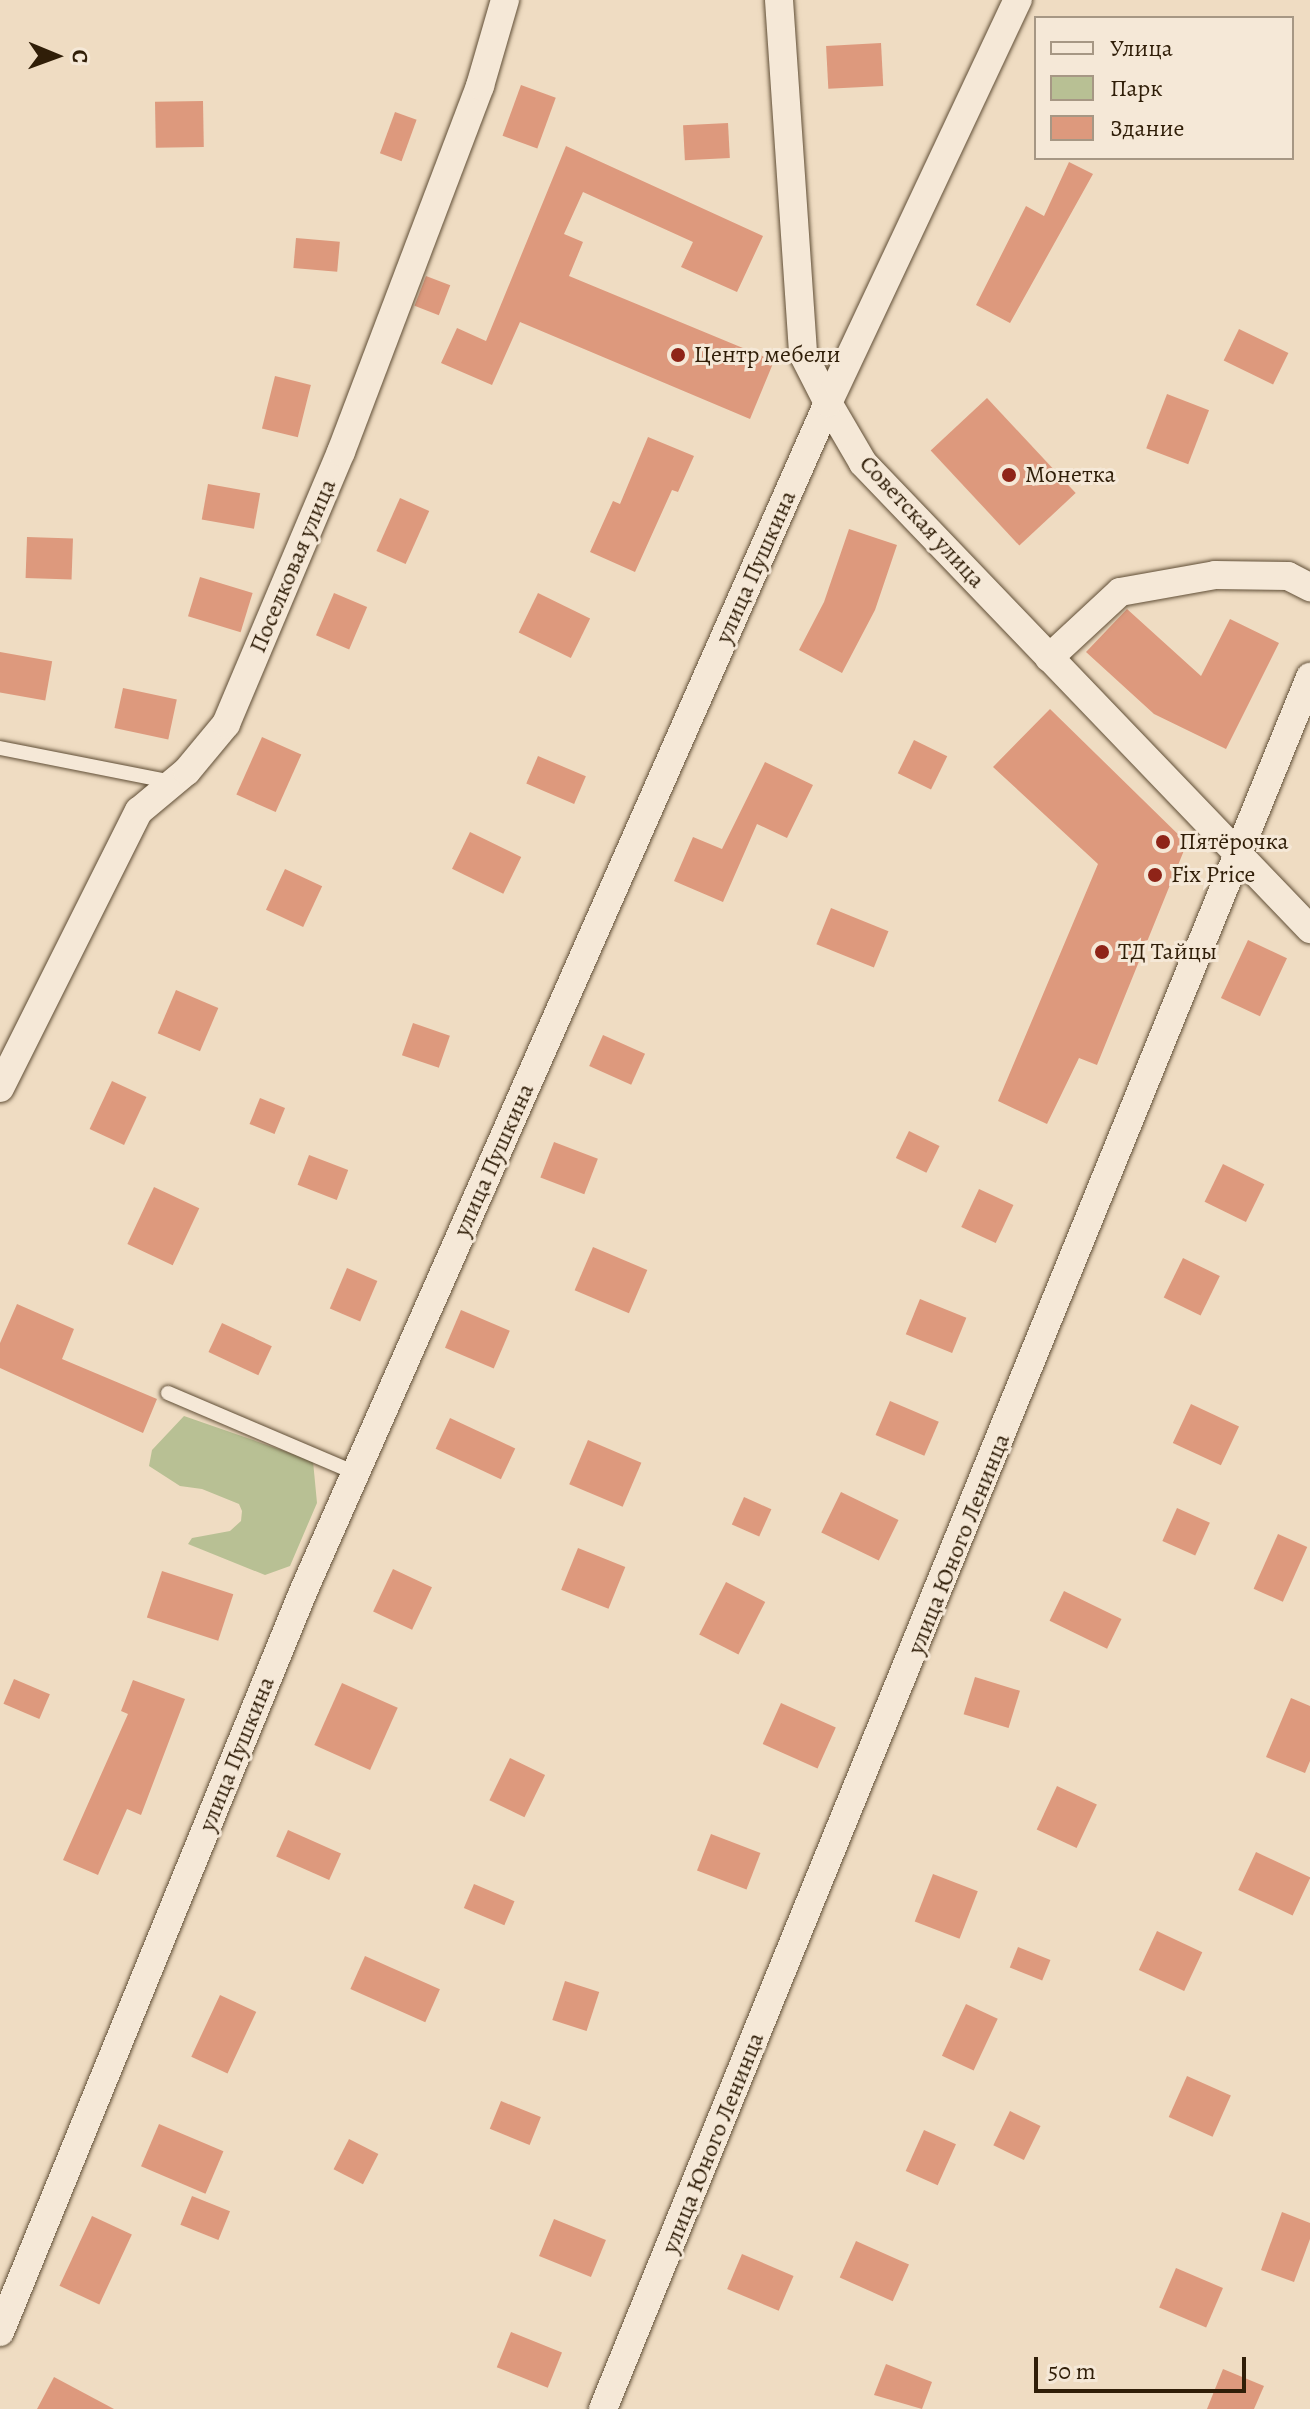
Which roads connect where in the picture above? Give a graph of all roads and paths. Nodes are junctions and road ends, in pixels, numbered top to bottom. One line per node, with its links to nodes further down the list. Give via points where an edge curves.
1 (505, 0): 9 (street, Поселковая улица, via 480,86 341,452 232,710 226,724)
2 (779, 0): 4 (street, Советская улица, via 803,354)
3 (1018, 0): 4 (street, улица Пушкина)
4 (828, 403): 6 (street, Советская улица, via 863,463); 14 (street, улица Пушкина)
5 (1310, 587): 6 (street, via 1288,576 1215,575 1120,592)
6 (1049, 658): 10 (street, Советская улица)
7 (1310, 677): 10 (street, улица Юного Ленинца)
8 (0, 748): 9 (lane)
9 (173, 782): 12 (street, Поселковая улица, via 139,811)
10 (1235, 852): 11 (street, Советская улица); 16 (street, улица Юного Ленинца, via 927,1624)
11 (1310, 929)
12 (0, 1088)
13 (168, 1393): 14 (lane)
14 (356, 1473): 15 (street, улица Пушкина)
15 (0, 2332)
16 (603, 2409)

